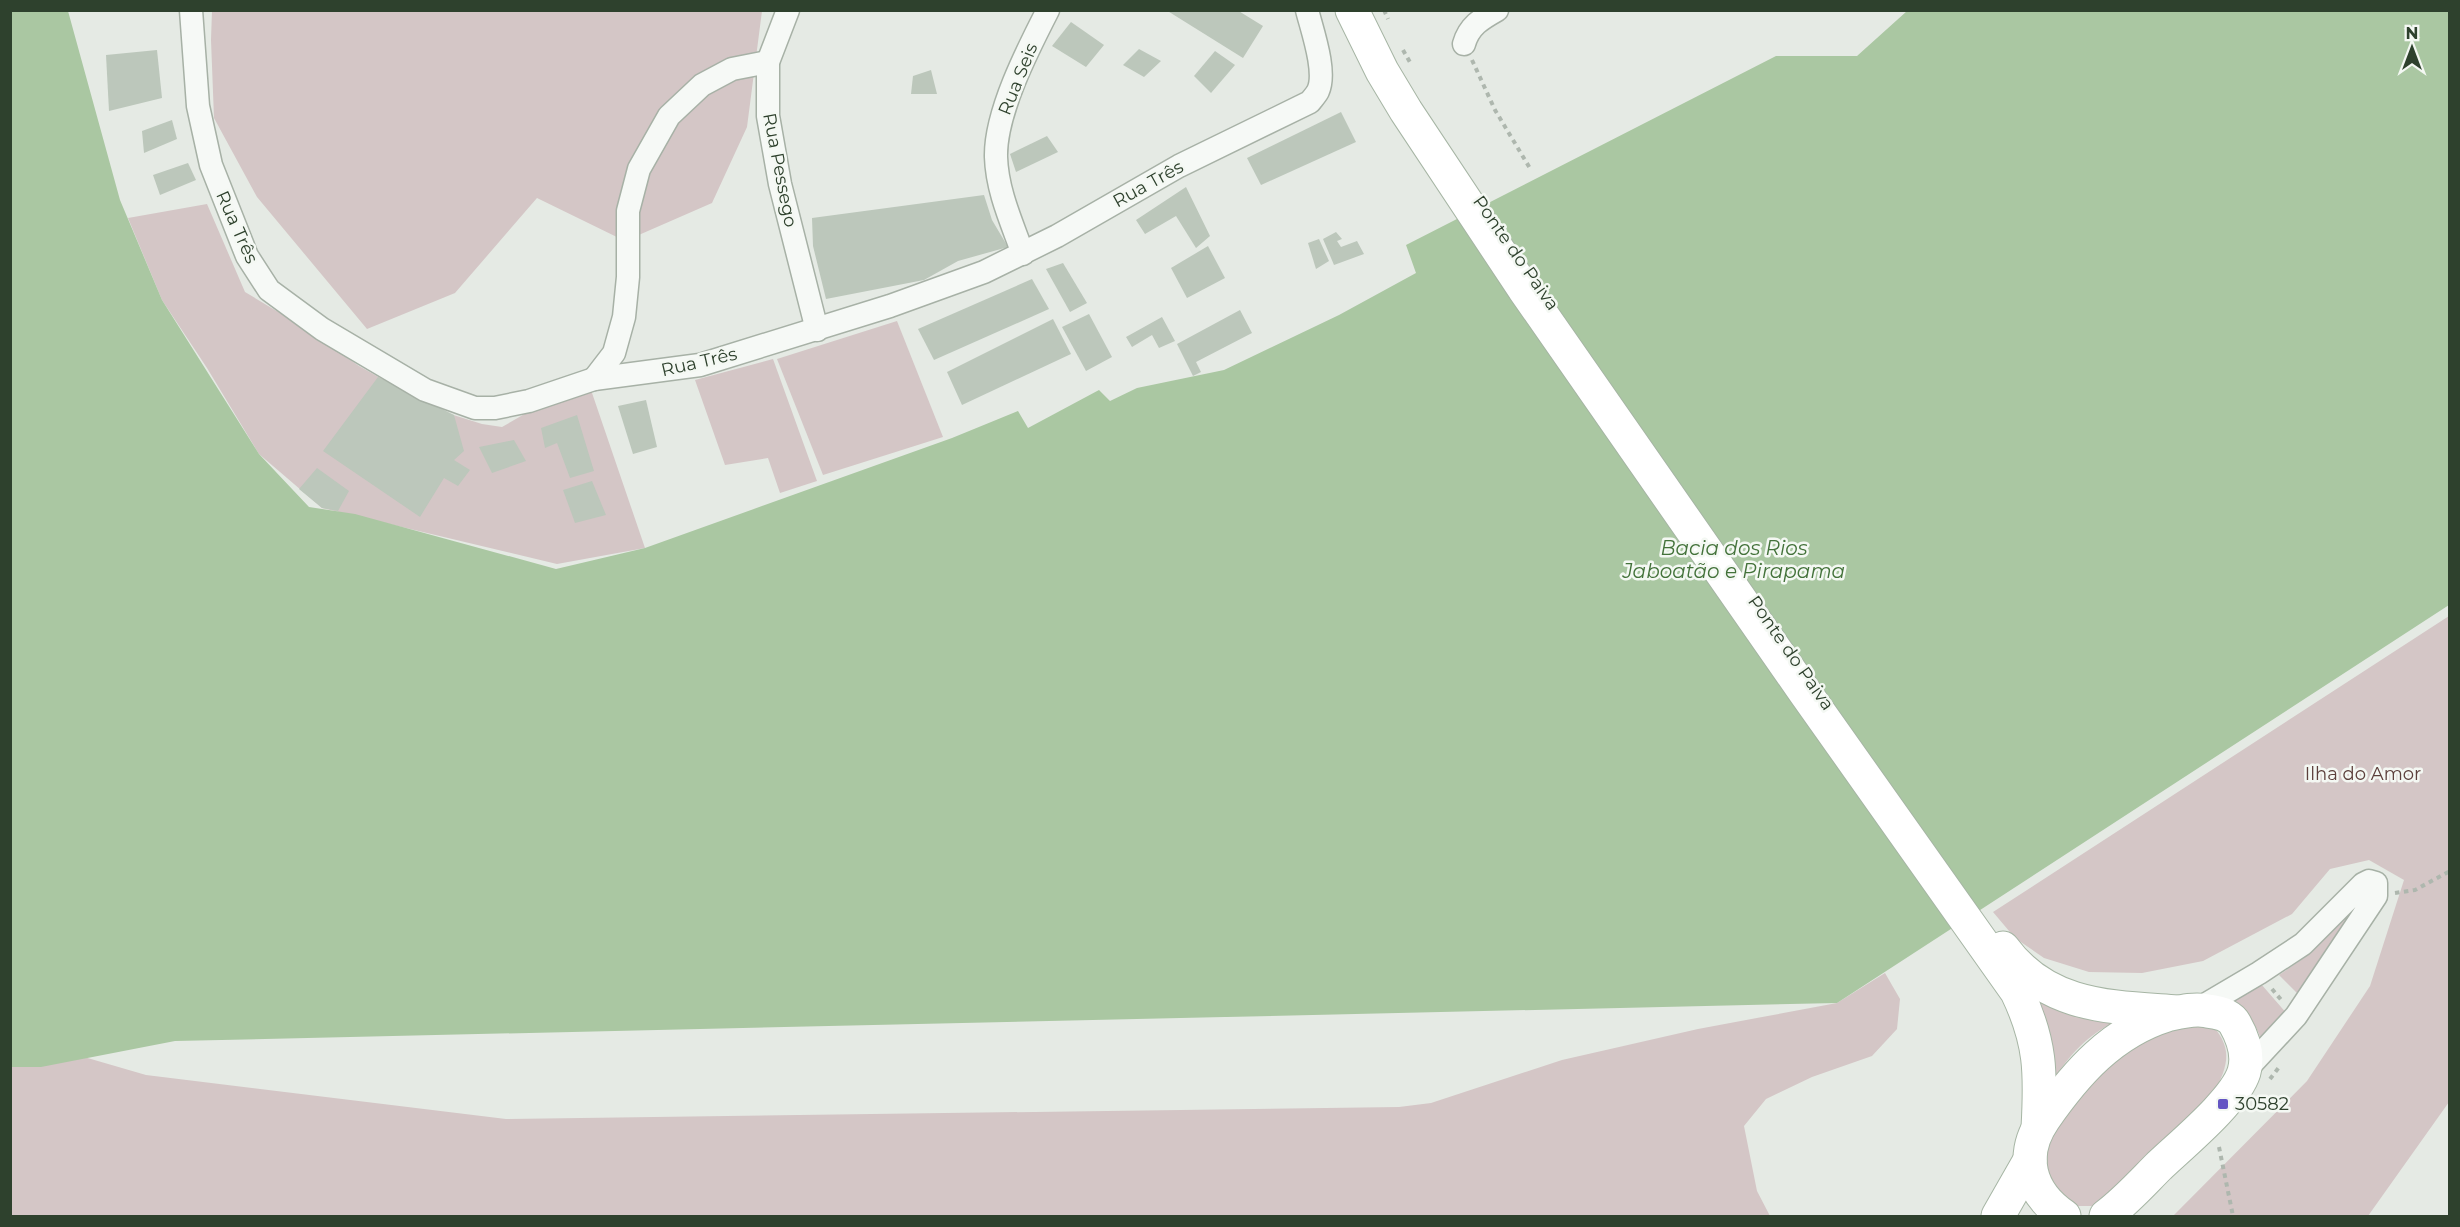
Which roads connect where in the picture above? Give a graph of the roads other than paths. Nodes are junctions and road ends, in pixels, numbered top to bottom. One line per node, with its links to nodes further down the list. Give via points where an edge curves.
1 (191, 10): 13 (street, Rua Três, via 198,106 211,165 247,256 269,290 322,329 425,390 475,408 529,401)
2 (788, 10): 9 (street, Rua Pessego)
3 (1048, 10): 11 (street, Rua Seis, via 1002,114 996,156 1001,191)
4 (1307, 10): 11 (street, Rua Três, via 1320,78 1319,90 1310,102 1179,166)
5 (1352, 10): 10 (main road, via 1382,71)
6 (1371, 10): 10 (main road)
7 (1497, 10): 8 (street, via 1468,32)
8 (1464, 44)
9 (768, 62): 12 (street, Rua Pessego, via 768,116 780,184); 13 (street, via 732,69 702,85 669,116 639,169 628,211 624,317 614,353)
10 (1455, 174): 14 (main road, Ponte do Paiva, via 1750,613)
11 (1023, 254): 12 (street, Rua Três, via 984,272)
12 (817, 330): 13 (street, Rua Três, via 700,365)
13 (594, 379)
14 (2001, 957): 15 (main road, via 2052,990 2082,1002); 17 (main road, via 2036,1040)
15 (2188, 1011): 16 (main road, via 2217,1012 2232,1019); 16 (street, via 2303,944 2362,884 2376,883 2376,896); 17 (main road, via 2148,1021 2102,1050 2068,1084)
16 (2257, 1076): 19 (main road, via 2234,1090)
17 (2038, 1128): 18 (main road)
18 (2030, 1160): 20 (main road); 21 (main road, via 2031,1178 2039,1195)
19 (2107, 1215)
20 (1998, 1216)
21 (2064, 1216)

